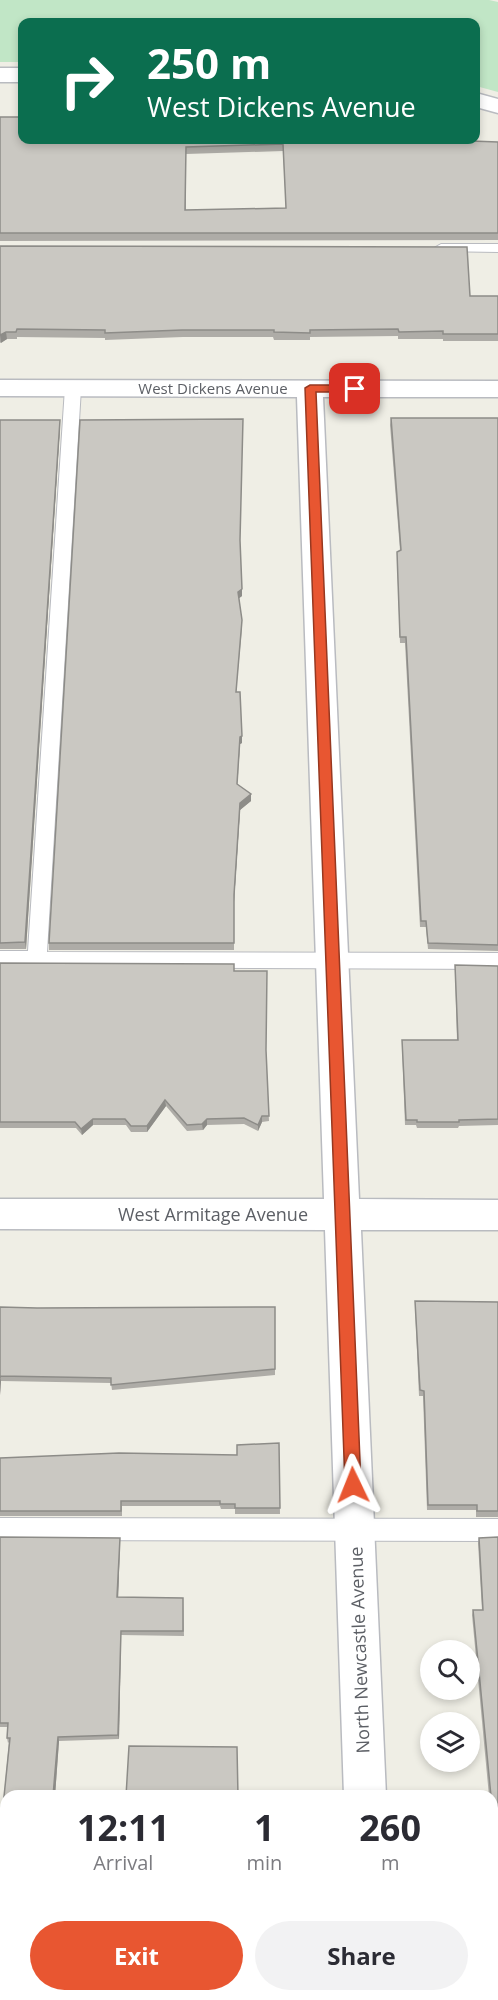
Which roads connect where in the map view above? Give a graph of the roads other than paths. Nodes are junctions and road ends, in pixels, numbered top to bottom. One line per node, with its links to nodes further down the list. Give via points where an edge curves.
1 (0, 75): 2 (street)
2 (18, 75)
3 (480, 101): 4 (street)
4 (498, 106)
5 (427, 248): 6 (lane)
6 (498, 248)
7 (0, 388): 8 (street, West Dickens Avenue)
8 (73, 388): 9 (street, West Dickens Avenue); 12 (lane)
9 (310, 388): 10 (street, West Dickens Avenue); 13 (street, North Newcastle Avenue)
10 (498, 389)
11 (0, 959): 12 (lane)
12 (37, 959): 13 (lane)
13 (332, 960): 14 (lane); 16 (street, North Newcastle Avenue)
14 (498, 961)
15 (0, 1214): 16 (street, West Armitage Avenue)
16 (342, 1215): 17 (street, West Armitage Avenue); 19 (street, North Newcastle Avenue)
17 (498, 1215)
18 (0, 1529): 19 (lane)
19 (354, 1530): 20 (lane); 21 (street, North Newcastle Avenue)
20 (498, 1530)
21 (365, 1790)

